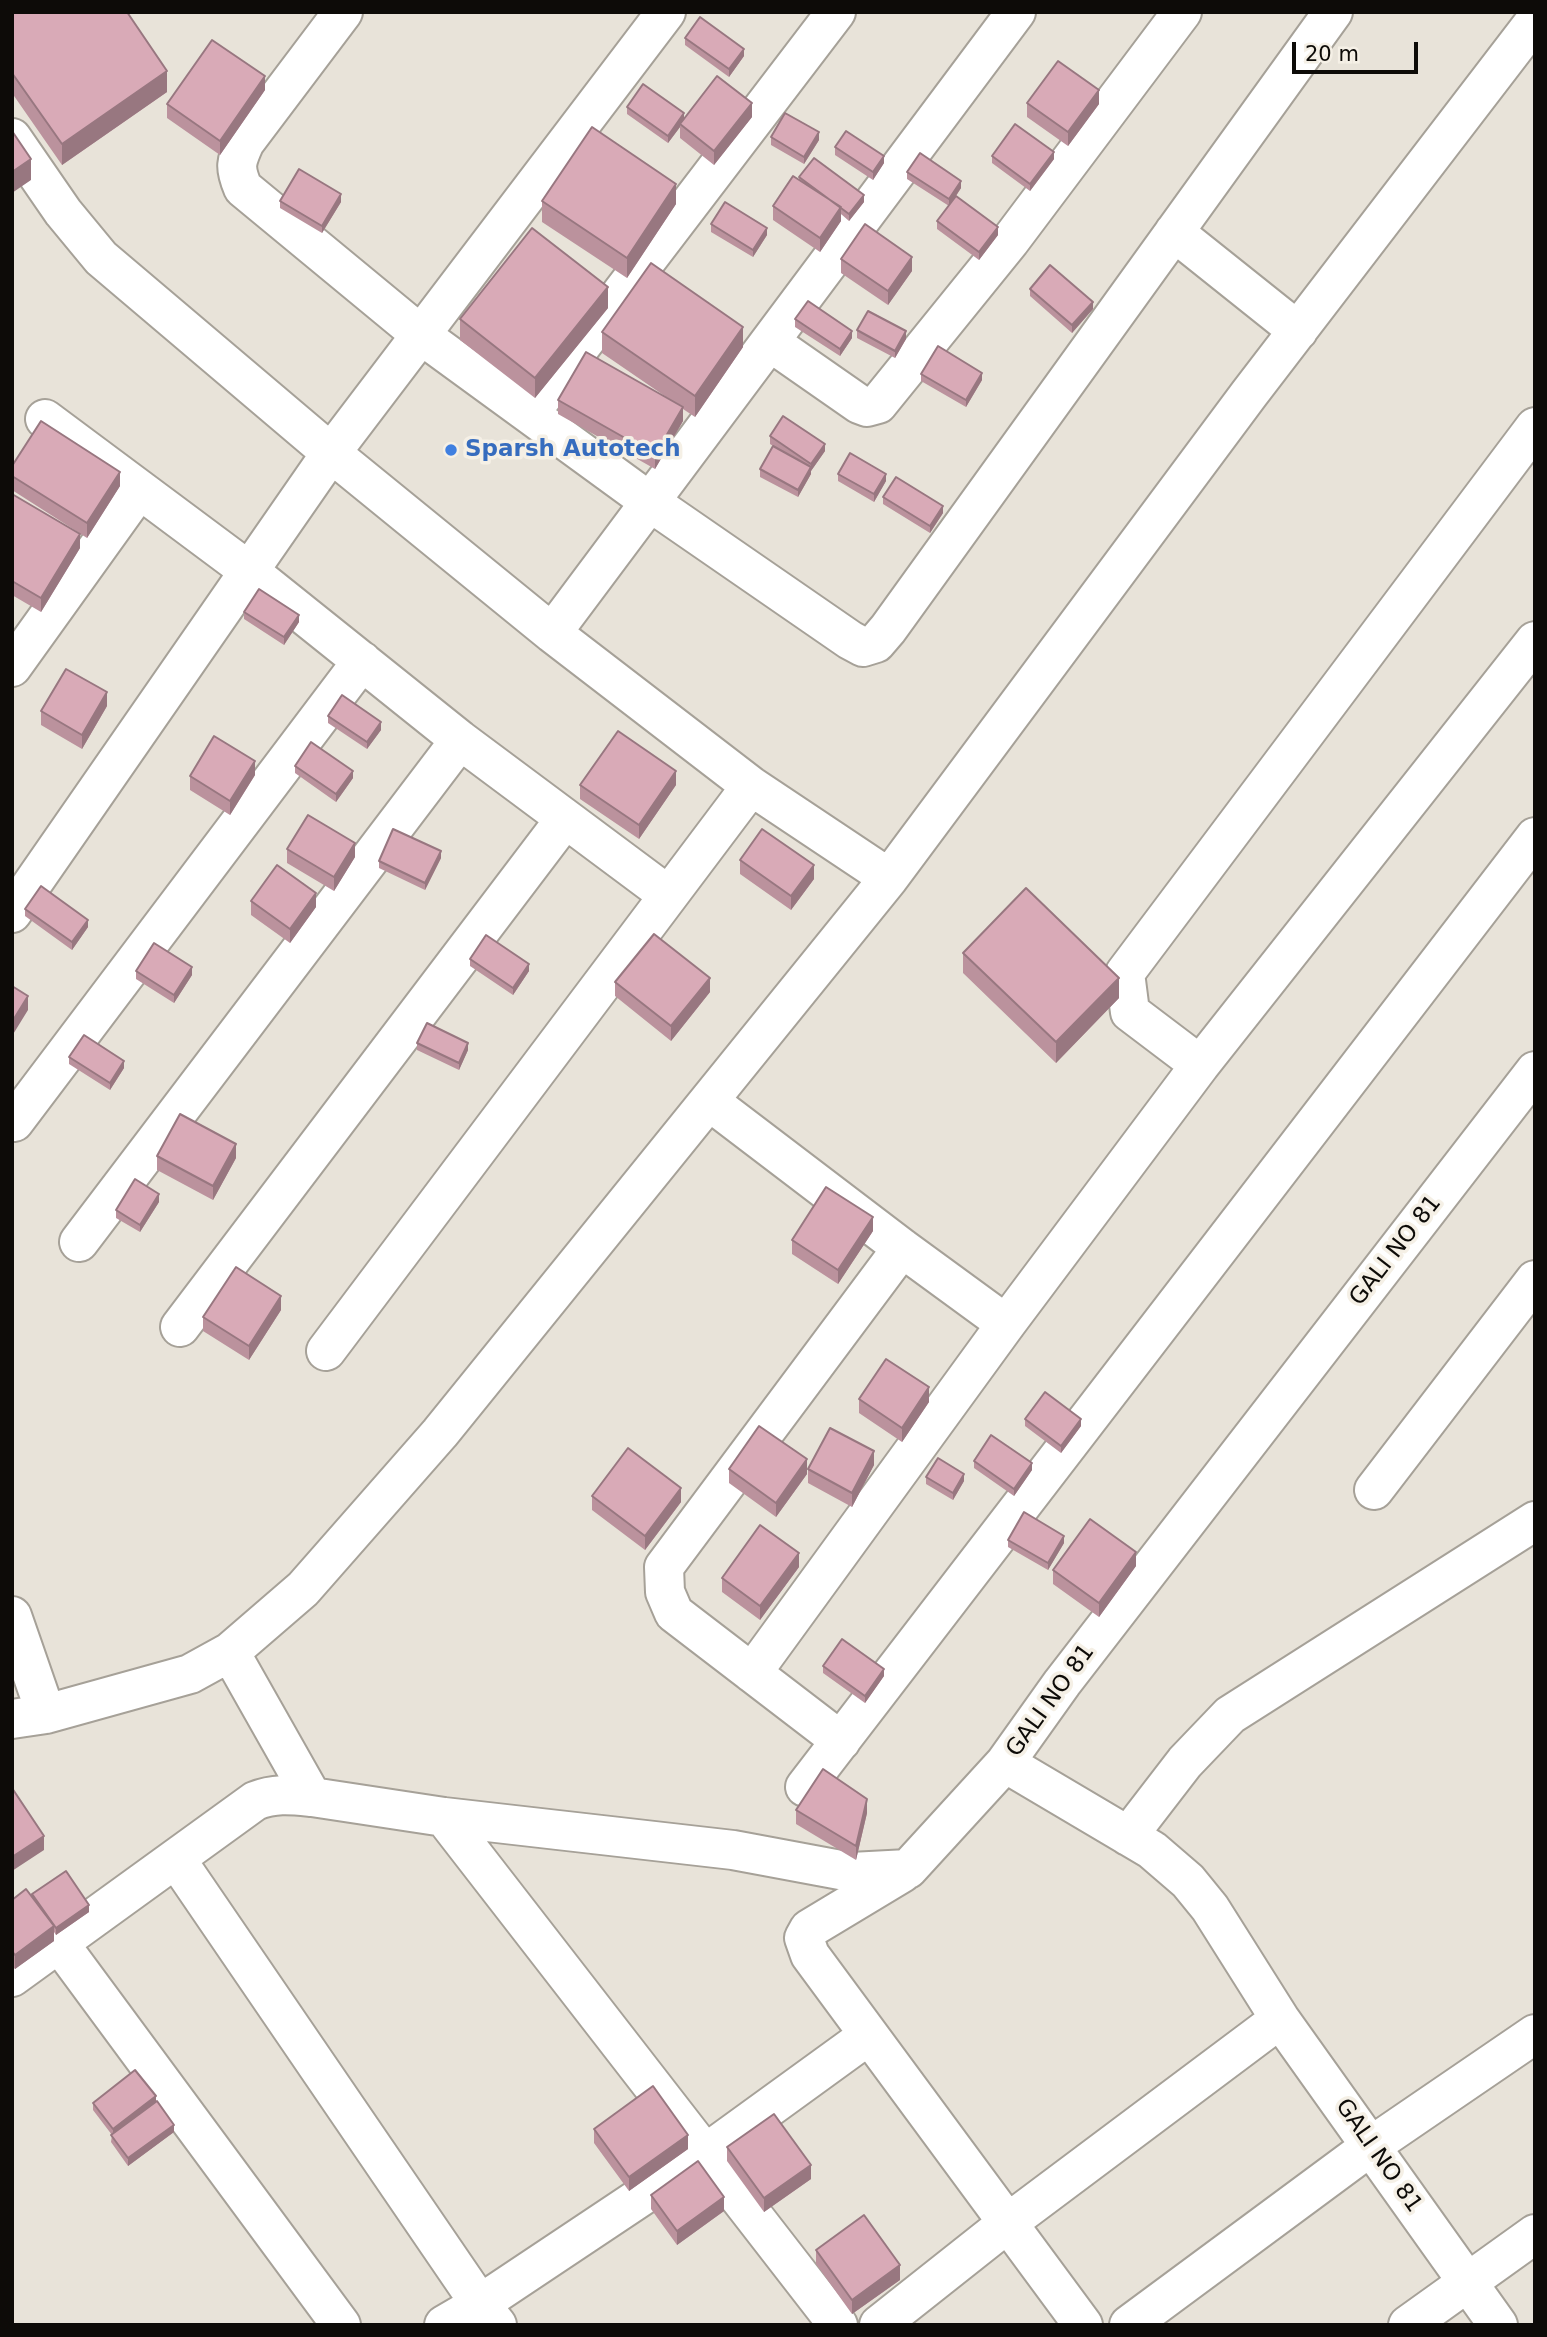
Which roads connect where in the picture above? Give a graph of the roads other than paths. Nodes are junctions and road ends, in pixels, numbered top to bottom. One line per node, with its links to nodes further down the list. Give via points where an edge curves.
1 (343, 12): 11 (street, via 245,142 236,173 243,188)
2 (666, 12): 11 (street)
3 (836, 12): 13 (street)
4 (1016, 12): 12 (street)
5 (1182, 12): 12 (street, via 1010,241 878,404 859,404)
6 (1333, 12): 9 (street)
7 (1535, 22): 10 (street)
8 (12, 138): 16 (street, via 101,258)
9 (1174, 232): 10 (street); 18 (street, via 876,643 863,647 850,640)
10 (1298, 331): 28 (street)
11 (421, 335): 13 (street); 16 (street)
12 (770, 342): 18 (street)
13 (530, 413): 18 (street)
14 (45, 419): 17 (street)
15 (1535, 427): 31 (street, via 1125,973 1130,1012)
16 (331, 453): 19 (street); 20 (street)
17 (139, 490): 19 (street); 23 (street)
18 (650, 502): 20 (street)
19 (249, 571): 22 (street); 30 (street)
20 (552, 633): 25 (street)
21 (1535, 641): 31 (street)
22 (362, 662): 24 (street); 34 (street)
23 (12, 667)
24 (460, 740): 26 (street); 35 (street)
25 (751, 786): 28 (street); 29 (street)
26 (565, 818): 29 (street); 39 (street)
27 (1535, 837): 47 (street)
28 (889, 878): 33 (street)
29 (668, 895): 40 (street)
30 (12, 913)
31 (1200, 1065): 38 (street)
32 (1535, 1071): 48 (street, GALI NO 81, via 1062,1682)
33 (709, 1101): 36 (street); 44 (street, via 440,1433 303,1589)
34 (14, 1122)
35 (79, 1242)
36 (902, 1248): 38 (street); 45 (street, via 664,1567 665,1592 674,1613)
37 (1535, 1280): 41 (street)
38 (1006, 1324): 45 (street)
39 (180, 1326)
40 (326, 1351)
41 (1374, 1490)
42 (1535, 1521): 52 (street, via 1230,1715 1185,1762)
43 (12, 1616): 46 (street)
44 (230, 1652): 46 (street, via 190,1674); 50 (street)
45 (752, 1673): 47 (street)
46 (29, 1716)
47 (841, 1741): 49 (street)
48 (1005, 1763): 52 (street, GALI NO 81); 54 (street)
49 (805, 1787)
50 (312, 1797): 51 (street); 53 (street, via 270,1795 255,1801)
51 (444, 1817): 54 (street, via 733,1850 851,1872); 61 (street)
52 (1128, 1836): 57 (street, GALI NO 81, via 1188,1881)
53 (176, 1859): 55 (street); 65 (street)
54 (908, 1869): 59 (street, via 818,1921 804,1938 810,1955)
55 (59, 1943): 56 (street); 66 (street)
56 (12, 1977)
57 (1280, 2019): 60 (street, GALI NO 81); 62 (street)
58 (1535, 2034): 60 (street)
59 (869, 2035): 61 (street); 62 (street)
60 (1371, 2146): 64 (street, GALI NO 81); 71 (street)
61 (705, 2154): 65 (street); 68 (street)
62 (1009, 2222): 69 (street); 70 (street)
63 (1535, 2234): 64 (street)
64 (1466, 2282): 72 (street); 73 (street, GALI NO 81)
65 (488, 2314): 67 (street)
66 (341, 2325)
67 (443, 2325)
68 (838, 2325)
69 (879, 2325)
70 (1083, 2325)
71 (1129, 2325)
72 (1408, 2325)
73 (1497, 2325)

